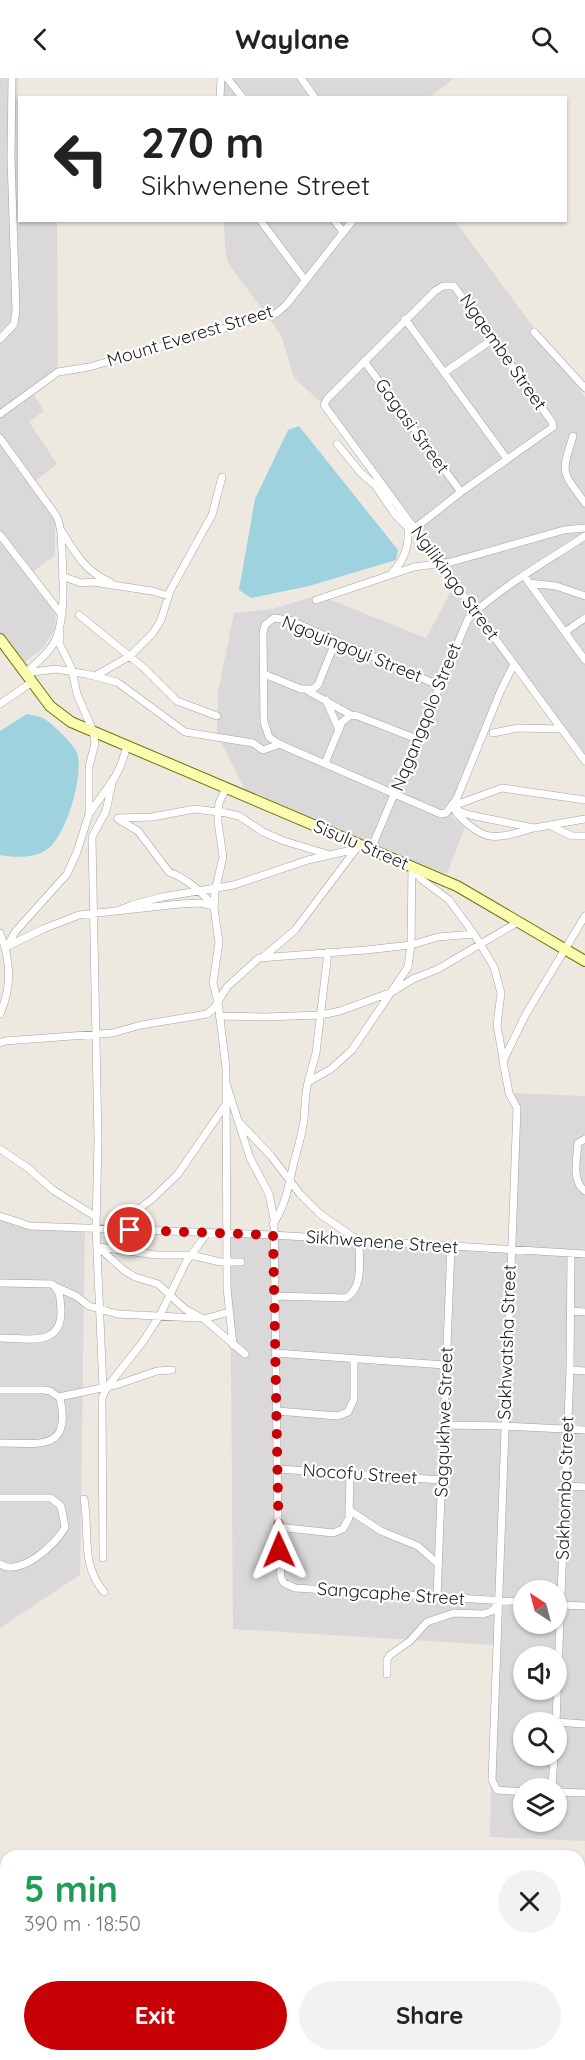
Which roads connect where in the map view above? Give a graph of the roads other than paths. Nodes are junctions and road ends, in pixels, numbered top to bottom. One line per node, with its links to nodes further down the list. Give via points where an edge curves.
1 (12, 78): 15 (street, via 16,311 14,324)
2 (221, 78): 5 (street)
3 (227, 78): 6 (street)
4 (301, 78): 7 (street)
5 (220, 96)
6 (241, 96)
7 (314, 96)
8 (262, 222): 12 (street)
9 (336, 222): 11 (street)
10 (351, 222): 11 (street, Mount Everest Street)
11 (343, 232): 12 (street, Mount Everest Street)
12 (305, 280): 21 (street, Mount Everest Street, via 277,313 89,367 58,372)
13 (405, 319): 16 (street, Ngqembe Street, via 438,288 454,286); 17 (street, Ngqembe Street); 18 (street)
14 (534, 332): 19 (street)
15 (0, 339)
16 (493, 339): 18 (street); 25 (street, Ngqembe Street, via 553,427)
17 (364, 361): 20 (street, Ngqembe Street); 27 (street, Gagasi Street)
18 (445, 372): 25 (street)
19 (585, 388)
20 (324, 405): 30 (street, Ngilikingo Street)
21 (0, 414)
22 (573, 435): 28 (street, via 565,474)
23 (0, 438): 29 (street, via 55,514)
24 (337, 444): 35 (street, via 408,528 405,555)
25 (507, 459): 27 (street, Ngqembe Street)
26 (222, 477): 40 (street, via 212,515)
27 (461, 492): 30 (street, Ngqembe Street)
28 (585, 503)
29 (60, 527): 36 (street); 39 (street, via 81,562 102,579)
30 (415, 528): 34 (street, Ngilikingo Street)
31 (585, 528): 34 (street, via 542,535)
32 (0, 534): 44 (street)
33 (585, 536): 37 (street, Nqgangqolo Street)
34 (441, 564): 35 (street); 43 (street, Ngilikingo Street)
35 (391, 575): 42 (street)
36 (62, 576): 39 (street); 44 (street)
37 (524, 576): 38 (street); 43 (street, Nqgangqolo Street)
38 (529, 584): 41 (street, via 556,586); 48 (street)
39 (119, 586): 40 (street)
40 (169, 596): 51 (street, via 153,633)
41 (585, 596)
42 (316, 600)
43 (476, 611): 53 (street, Ngilikingo Street); 58 (street, Nqgangqolo Street, via 464,626)
44 (62, 615): 47 (street)
45 (79, 615): 51 (street)
46 (585, 618): 48 (street)
47 (60, 629): 54 (street, via 60,645); 57 (street, via 53,645)
48 (565, 632): 52 (street)
49 (0, 639): 57 (street, Sisulu Street)
50 (336, 640): 55 (street, Ngoyingoyi Street, via 289,620 269,620 263,633); 58 (street, Ngoyingoyi Street); 59 (street, via 318,685)
51 (130, 656): 56 (street); 63 (street, via 177,701)
52 (585, 660)
53 (514, 664): 65 (street, Ngilikingo Street); 77 (street)
54 (72, 672): 56 (street); 57 (street, via 56,669); 66 (street)
55 (264, 674): 59 (street); 69 (street, Ngoyingoyi Street, via 266,731)
56 (95, 676): 69 (street, via 117,682 185,732 253,743 263,750)
57 (28, 677): 61 (street); 66 (street, Sisulu Street, via 62,717)
58 (440, 686): 68 (street, Nqgangqolo Street)
59 (308, 690): 60 (street)
60 (326, 700): 62 (street); 64 (street)
61 (0, 704)
62 (351, 715): 64 (street); 68 (street)
63 (217, 716)
64 (339, 729): 72 (street)
65 (562, 729): 67 (street, via 518,728); 71 (street, Ngilikingo Street)
66 (93, 731): 70 (street, Sisulu Street); 79 (street)
67 (493, 733)
68 (417, 739): 75 (street, Nqgangqolo Street)
69 (280, 744): 72 (street)
70 (127, 746): 73 (street); 74 (street, Sisulu Street)
71 (585, 761)
72 (325, 763): 75 (street)
73 (113, 779): 79 (street); 91 (street, via 106,811 92,837)
74 (226, 788): 78 (street); 84 (street, Sisulu Street)
75 (395, 793): 77 (street, via 441,814); 84 (street, Nqgangqolo Street)
76 (585, 800): 77 (street, via 502,788)
77 (453, 806): 82 (street, via 470,815); 82 (street, via 465,823 489,836)
78 (219, 812): 85 (street, via 239,816 263,832); 87 (street, via 223,857); 88 (street, via 195,809 153,817 118,818 138,831 169,872)
79 (89, 814): 98 (street, via 68,874)
80 (585, 819): 81 (street)
81 (551, 826): 82 (street); 83 (street, via 572,836)
82 (534, 828)
83 (585, 836)
84 (364, 848): 85 (street); 86 (street, Sisulu Street); 101 (street, Nqgangqolo Street, via 295,930)
85 (328, 855): 87 (street)
86 (412, 866): 93 (street, Sisulu Street, via 457,886); 95 (street, Sakhwatsha Street, via 421,879 449,900); 96 (street)
87 (216, 888): 88 (street); 89 (street)
88 (199, 890): 89 (street); 90 (street)
89 (214, 906): 90 (street, via 200,903); 104 (street, via 219,942 213,983)
90 (120, 910): 91 (street)
91 (92, 913): 98 (street, via 63,920); 108 (street)
92 (585, 916): 99 (street)
93 (518, 922): 97 (street); 99 (street, Sisulu Street)
94 (0, 933): 98 (street)
95 (474, 934): 96 (street, via 438,937); 97 (street, Sakhwatsha Street)
96 (411, 945): 100 (street); 103 (street, via 408,967)
97 (481, 945): 103 (street); 110 (street, Sakhwatsha Street, via 494,967 501,993 497,1025)
98 (6, 947): 105 (street, via 9,989)
99 (565, 949): 102 (street, Sisulu Street); 110 (street)
100 (328, 952): 101 (street); 106 (street)
101 (262, 957): 104 (street, Nqgangqolo Street, via 226,987)
102 (585, 961)
103 (392, 992): 106 (street); 111 (street, via 345,1058)
104 (218, 1002): 107 (street); 108 (street, via 207,1014)
105 (0, 1014)
106 (321, 1015): 107 (street); 111 (street)
107 (219, 1016): 112 (street)
108 (96, 1035): 109 (street); 119 (street)
109 (2, 1040)
110 (503, 1061): 130 (street, Sakhwatsha Street, via 509,1093 517,1108)
111 (308, 1082): 117 (street)
112 (226, 1086): 113 (street); 114 (street, Sangcaphe Street)
113 (226, 1104): 123 (street, via 178,1174); 125 (street)
114 (236, 1118): 117 (street); 121 (street, Sangcaphe Street, via 250,1158 269,1194)
115 (585, 1139): 118 (street, via 578,1143 576,1178)
116 (0, 1149): 119 (street, via 52,1190)
117 (291, 1180): 121 (street); 127 (street, via 320,1214)
118 (585, 1191)
119 (96, 1216): 122 (street)
120 (0, 1217): 122 (street, Sikhwenene Street, via 30,1226)
121 (273, 1224): 126 (street, Sangcaphe Street)
122 (96, 1228): 123 (street, Sikhwenene Street); 128 (street)
123 (111, 1229): 124 (street, Sikhwenene Street)
124 (208, 1232): 125 (street, Sikhwenene Street); 133 (street)
125 (228, 1233): 126 (street, Sikhwenene Street); 135 (street)
126 (273, 1235): 127 (street, Sikhwenene Street); 139 (street, Sangcaphe Street)
127 (359, 1240): 129 (street, Sikhwenene Street); 139 (street, via 358,1287 352,1295)
128 (97, 1246): 133 (street, via 156,1256); 138 (street, via 125,1271 158,1284); 140 (street)
129 (451, 1246): 130 (street, Sikhwenene Street); 151 (street, Sagqukhwe Street)
130 (510, 1250): 131 (street, Sikhwenene Street); 160 (street, Sakhwatsha Street)
131 (572, 1254): 132 (street, Sikhwenene Street); 141 (street, Sakhomba Street)
132 (585, 1254)
133 (191, 1256): 135 (street); 138 (street)
134 (241, 1262): 135 (street)
135 (227, 1263): 142 (street)
136 (0, 1283): 137 (street, via 45,1283)
137 (56, 1287): 140 (street); 146 (street, via 61,1316 57,1331 44,1338)
138 (171, 1295): 144 (street); 145 (street)
139 (275, 1296): 148 (street, Sangcaphe Street)
140 (99, 1309): 144 (street); 155 (street)
141 (572, 1311): 143 (street); 153 (street, Sakhomba Street)
142 (229, 1312): 145 (street); 147 (street)
143 (585, 1312)
144 (160, 1316): 145 (street); 155 (street)
145 (203, 1319): 147 (street)
146 (0, 1338)
147 (233, 1345): 149 (street)
148 (275, 1353): 150 (street); 158 (street, Sangcaphe Street)
149 (245, 1354)
150 (354, 1358): 151 (street); 158 (street, via 354,1399 348,1412 338,1416)
151 (445, 1365): 159 (street, Sagqukhwe Street)
152 (172, 1370): 155 (street)
153 (570, 1370): 154 (street); 161 (street, Sakhomba Street)
154 (585, 1371)
155 (105, 1387): 157 (street); 173 (street)
156 (0, 1390): 157 (street, via 44,1390)
157 (59, 1397): 163 (street, via 62,1426 55,1439 43,1443)
158 (277, 1411): 164 (street, Sangcaphe Street)
159 (445, 1425): 160 (street); 166 (street, Sagqukhwe Street)
160 (504, 1425): 161 (street); 179 (street, Sakhwatsha Street)
161 (567, 1430): 162 (street); 167 (street, Sakhomba Street)
162 (585, 1430)
163 (0, 1443)
164 (278, 1469): 165 (street, Nocofu Street); 172 (street, Sangcaphe Street)
165 (350, 1474): 166 (street, Nocofu Street); 171 (street)
166 (442, 1480): 175 (street, Sagqukhwe Street)
167 (566, 1486): 168 (street); 176 (street, Sakhomba Street)
168 (585, 1487)
169 (0, 1498): 174 (street, via 51,1498 61,1506 65,1527 56,1540 24,1565 9,1568)
170 (84, 1499): 177 (street, via 86,1549)
171 (349, 1510): 172 (street, via 347,1524 338,1532); 175 (street, via 381,1531 418,1546)
172 (278, 1527): 178 (street, Sangcaphe Street, via 279,1572 288,1585)
173 (103, 1558)
174 (0, 1564)
175 (438, 1564): 178 (street, Sagqukhwe Street)
176 (560, 1580)
177 (104, 1592)
178 (437, 1597): 179 (street, Sangcaphe Street)
179 (498, 1602): 180 (street, Sangcaphe Street); 184 (street, via 492,1611 483,1614 454,1613 427,1623 390,1655); 188 (street, Sakhwatsha Street, via 492,1780 497,1790)
180 (513, 1602)
181 (567, 1605): 182 (street)
182 (585, 1606)
183 (558, 1634): 185 (street, Sakhomba Street)
184 (387, 1674)
185 (556, 1712)
186 (567, 1723): 187 (street)
187 (585, 1724)
188 (513, 1791)
189 (567, 1792): 190 (street)
190 (585, 1793)

